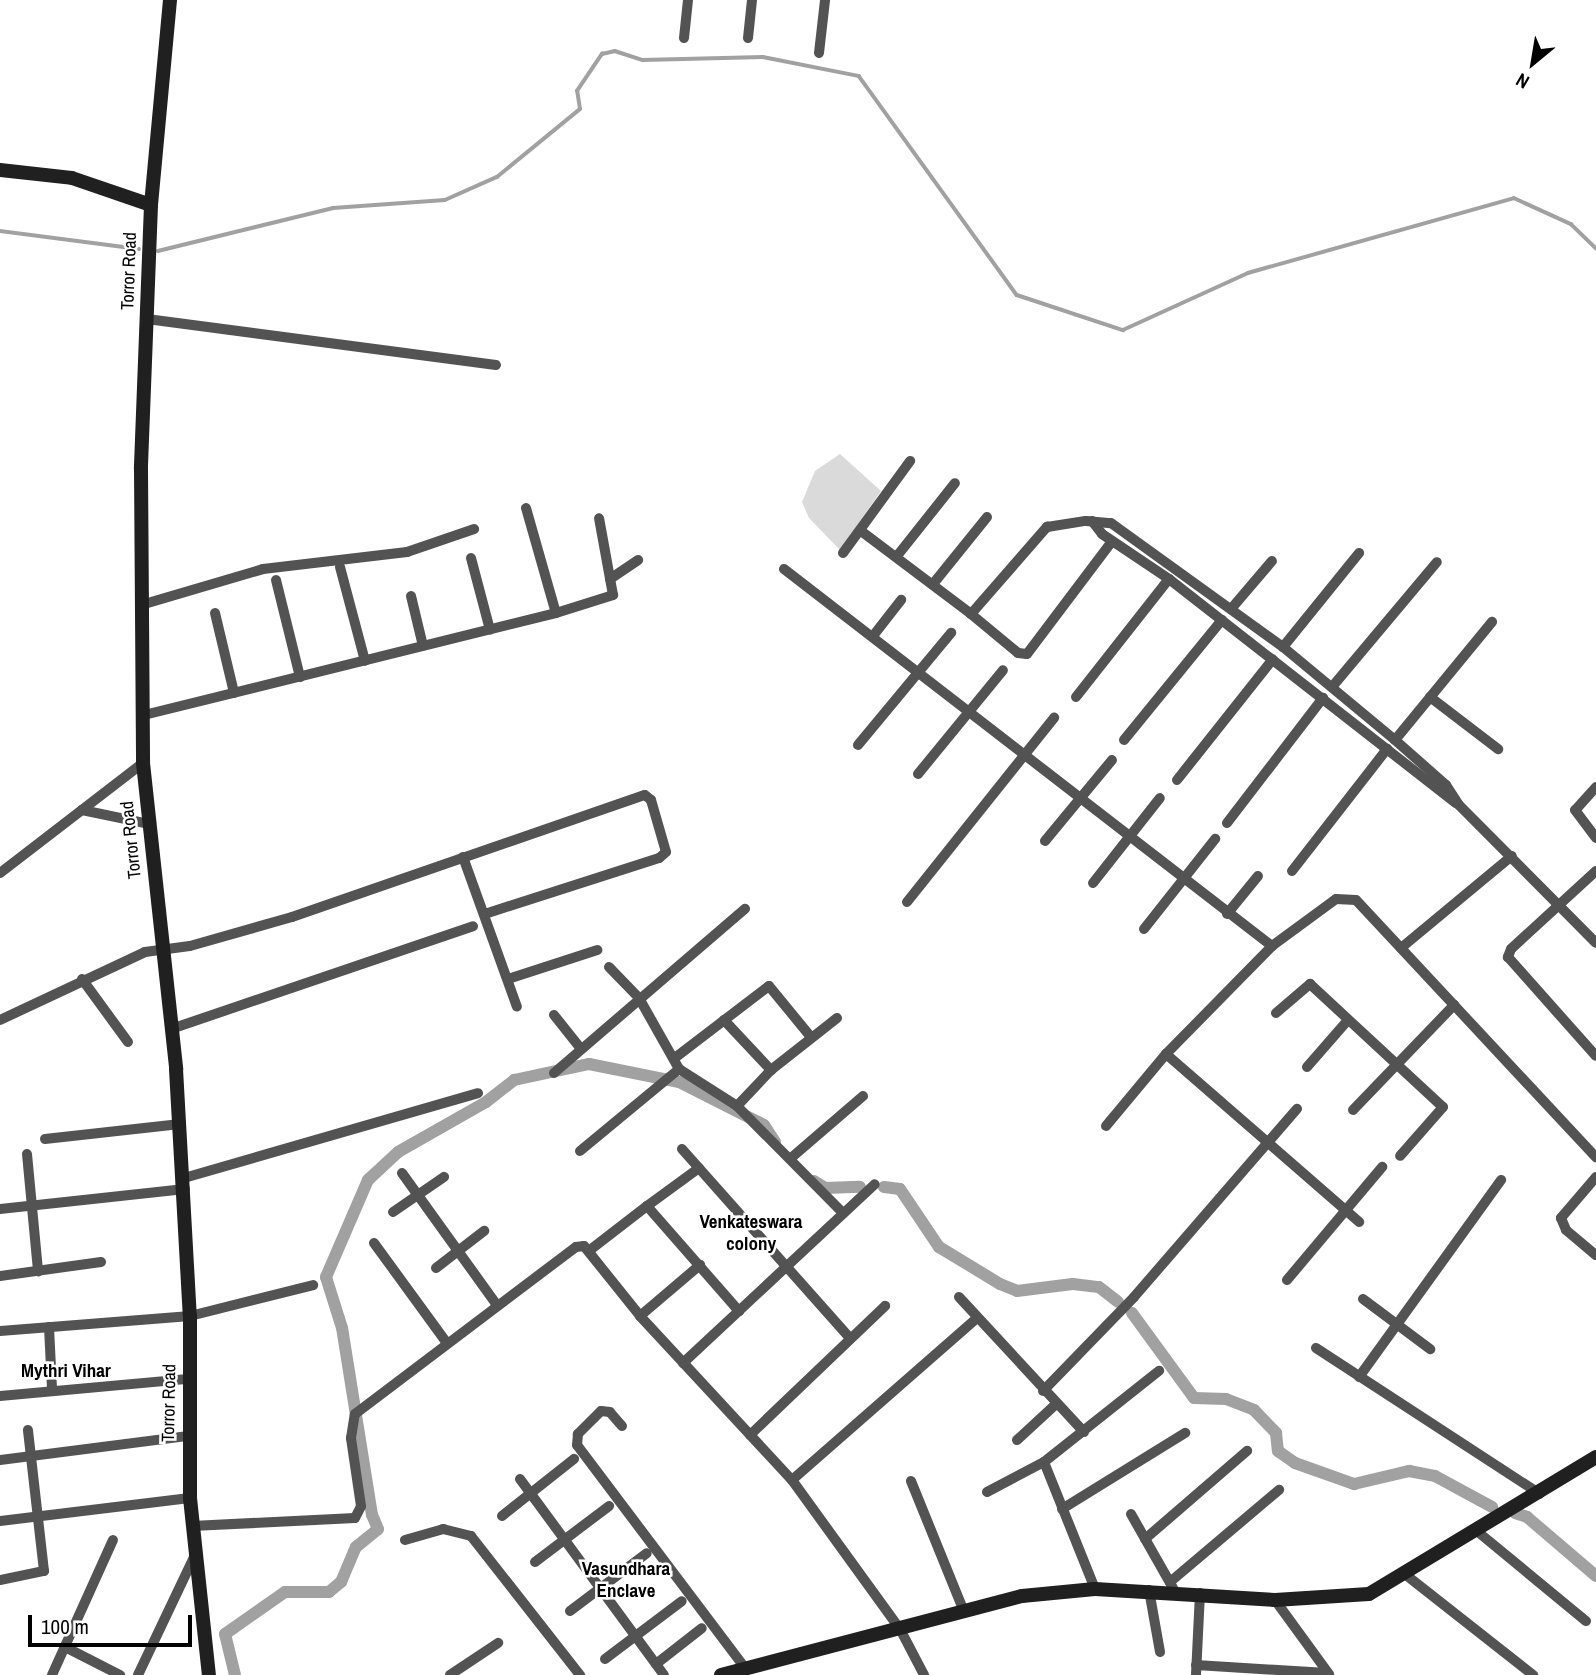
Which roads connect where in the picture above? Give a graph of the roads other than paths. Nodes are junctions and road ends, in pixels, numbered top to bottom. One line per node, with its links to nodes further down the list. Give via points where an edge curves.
1 (688, 0): 5 (street)
2 (752, 0): 6 (street)
3 (825, 0): 7 (street)
4 (168, 1): 9 (street, Torror Road)
5 (684, 38)
6 (748, 38)
7 (819, 53)
8 (0, 170): 9 (street, via 72,178)
9 (151, 205): 10 (street, Torror Road)
10 (147, 319): 11 (street); 38 (street, Torror Road)
11 (496, 365)
12 (910, 461): 19 (street)
13 (955, 483): 24 (street)
14 (526, 508): 41 (street)
15 (987, 517): 35 (street)
16 (599, 518): 32 (street)
17 (1092, 521): 20 (street); 21 (street, via 1111,523); 42 (street, via 1047,527)
18 (474, 529): 38 (street, via 407,552 262,569)
19 (861, 531): 22 (street); 24 (street)
20 (1112, 541): 27 (street); 42 (street, via 1027,654 1018,653)
21 (1149, 548): 27 (street); 39 (street)
22 (843, 553)
23 (1359, 553): 51 (street)
24 (897, 556): 35 (street)
25 (471, 558): 46 (street)
26 (638, 560): 32 (street)
27 (1140, 561): 33 (street)
28 (1272, 561): 39 (street)
29 (1437, 562): 57 (street)
30 (340, 567): 53 (street)
31 (784, 569): 48 (street)
32 (610, 579): 41 (street, via 613,595)
33 (1169, 579): 43 (street); 59 (street)
34 (276, 580): 56 (street)
35 (933, 584): 42 (street)
36 (411, 596): 50 (street)
37 (901, 600): 48 (street)
38 (141, 605): 64 (street, Torror Road)
39 (1231, 609): 45 (street)
40 (215, 613): 58 (street)
41 (556, 613): 46 (street)
42 (971, 614)
43 (1222, 621): 49 (street); 67 (street)
44 (1492, 622): 60 (street)
45 (1255, 627): 49 (street); 51 (street)
46 (490, 630): 50 (street)
47 (951, 634): 55 (street)
48 (873, 636): 55 (street)
49 (1246, 639): 52 (street)
50 (423, 646): 53 (street)
51 (1283, 647): 57 (street)
52 (1273, 659): 61 (street); 76 (street)
53 (365, 661): 56 (street)
54 (1003, 670): 62 (street)
55 (918, 672): 62 (street); 69 (street)
56 (300, 677): 58 (street)
57 (1332, 687): 63 (street)
58 (234, 693): 64 (street)
59 (1076, 697)
60 (1430, 697): 68 (street); 71 (street)
61 (1323, 698): 66 (street); 82 (street)
62 (969, 712): 72 (street); 75 (street)
63 (1363, 714): 66 (street); 68 (street)
64 (144, 715): 74 (street, Torror Road)
65 (1054, 718): 72 (street)
66 (1355, 723): 70 (street)
67 (1124, 740)
68 (1395, 740): 80 (street, via 1446,785)
69 (858, 745)
70 (1387, 749): 80 (street); 90 (street)
71 (1498, 749)
72 (1023, 755): 79 (street); 96 (street)
73 (1112, 760): 79 (street)
74 (143, 763): 81 (street); 83 (street, Torror Road)
75 (918, 774)
76 (1177, 780)
77 (1596, 787): 85 (street, via 1575,810)
78 (1160, 798): 84 (street)
79 (1079, 799): 84 (street); 87 (street)
80 (1459, 804): 88 (street)
81 (82, 810): 83 (street); 92 (street)
82 (1227, 823)
83 (149, 824): 107 (street, Torror Road)
84 (1130, 838): 94 (street); 95 (street)
85 (1596, 838)
86 (1216, 839): 94 (street)
87 (1045, 841)
88 (1512, 856): 97 (street); 105 (street)
89 (463, 857): 99 (street); 99 (street, via 645,795 654,805 666,852 659,858); 107 (street, via 292,917)
90 (1292, 871)
91 (1596, 871): 97 (street)
92 (0, 873)
93 (1258, 876): 100 (street)
94 (1184, 879): 100 (street); 102 (street)
95 (1093, 883)
96 (907, 902)
97 (1559, 904): 103 (street); 125 (street, via 1508,957)
98 (745, 909): 111 (street)
99 (485, 914): 110 (street)
100 (1227, 914): 104 (street)
101 (473, 926): 120 (street)
102 (1144, 929)
103 (1596, 943)
104 (1272, 946): 105 (street, via 1336,900 1349,897); 124 (street)
105 (1401, 948): 112 (street)
106 (597, 950): 110 (street)
107 (162, 951): 109 (street, via 145,952); 120 (street, Torror Road)
108 (609, 967): 111 (street)
109 (82, 979): 117 (street); 122 (street)
110 (508, 979): 113 (street)
111 (639, 998): 123 (street); 126 (street)
112 (1454, 1005): 127 (street); 144 (street)
113 (517, 1007)
114 (1276, 1013): 119 (street, via 1310,984)
115 (554, 1015): 123 (street)
116 (837, 1017): 121 (street)
117 (0, 1020)
118 (724, 1020): 121 (street, via 769,986); 126 (street); 129 (street)
119 (1349, 1020): 127 (street); 128 (street)
120 (171, 1028): 136 (street, Torror Road)
121 (810, 1036): 129 (street)
122 (128, 1042)
123 (581, 1049): 130 (street)
124 (1166, 1054): 137 (street); 139 (street)
125 (1596, 1056)
126 (678, 1063): 133 (street); 141 (street)
127 (1397, 1064): 135 (street); 143 (street, via 1443,1107)
128 (1307, 1067)
129 (771, 1070): 133 (street)
130 (554, 1073)
131 (478, 1093): 152 (street)
132 (863, 1096): 145 (street)
133 (737, 1106): 145 (street)
134 (1297, 1109): 139 (street)
135 (1353, 1110)
136 (180, 1124): 138 (street); 152 (street, Torror Road)
137 (1106, 1126)
138 (45, 1139)
139 (1267, 1143): 158 (street); 195 (street, via 1134,1297)
140 (682, 1149): 147 (street)
141 (580, 1152)
142 (27, 1154): 155 (street)
143 (1400, 1156)
144 (1596, 1157)
145 (791, 1158): 160 (street)
146 (1381, 1167): 158 (street)
147 (699, 1168): 156 (street); 169 (street)
148 (402, 1173): 154 (street)
149 (444, 1177): 154 (street)
150 (1596, 1177): 166 (street, via 1561,1218 1566,1230)
151 (1501, 1180): 183 (street)
152 (184, 1183): 155 (street); 181 (street, Torror Road)
153 (875, 1184): 160 (street)
154 (418, 1196): 159 (street); 164 (street)
155 (31, 1205): 157 (street); 171 (street)
156 (647, 1206): 165 (street); 168 (street)
157 (0, 1209)
158 (1346, 1211): 161 (street); 173 (street)
159 (393, 1212)
160 (843, 1213): 169 (street)
161 (1359, 1222)
162 (484, 1231): 164 (street)
163 (374, 1243): 187 (street)
164 (458, 1250): 170 (street); 177 (street)
165 (590, 1250): 177 (street, via 576,1247); 180 (street)
166 (1596, 1255)
167 (101, 1262): 171 (street)
168 (700, 1265): 179 (street); 180 (street)
169 (785, 1267): 179 (street); 186 (street)
170 (436, 1268)
171 (38, 1271): 172 (street)
172 (0, 1276)
173 (1287, 1280)
174 (313, 1286): 181 (street)
175 (959, 1297): 182 (street)
176 (1363, 1299): 183 (street)
177 (497, 1306): 187 (street)
178 (885, 1306): 186 (street)
179 (739, 1311): 190 (street)
180 (640, 1315): 190 (street)
181 (190, 1316): 184 (street); 193 (street, Torror Road)
182 (976, 1319): 195 (street); 212 (street)
183 (1398, 1323): 189 (street); 192 (street)
184 (49, 1327): 185 (street); 194 (street)
185 (0, 1331)
186 (850, 1338): 202 (street)
187 (447, 1343): 225 (street, via 355,1414 351,1438 361,1506 355,1518)
188 (1316, 1348): 192 (street)
189 (1430, 1349)
190 (683, 1363): 202 (street)
191 (1159, 1371): 200 (street)
192 (1359, 1377): 217 (street)
193 (188, 1379): 194 (street); 203 (street, Torror Road)
194 (52, 1389): 196 (street)
195 (1043, 1391): 197 (street)
196 (0, 1396)
197 (1055, 1405): 200 (street); 204 (street)
198 (622, 1426): 255 (street, via 610,1412 601,1411 578,1434 577,1445)
199 (28, 1430): 206 (street)
200 (1084, 1432): 210 (street)
201 (1185, 1433): 220 (street)
202 (750, 1435): 212 (street)
203 (188, 1436): 206 (street); 218 (street, Torror Road)
204 (1017, 1440)
205 (1247, 1451): 227 (street)
206 (31, 1457): 209 (street); 223 (street)
207 (1596, 1457): 217 (street)
208 (574, 1459): 216 (street)
209 (0, 1460)
210 (1044, 1462): 215 (street); 220 (street)
211 (520, 1479): 216 (street)
212 (792, 1480): 247 (street)
213 (911, 1481): 243 (street)
214 (1279, 1490): 236 (street)
215 (987, 1492)
216 (531, 1493): 222 (street); 230 (street)
217 (1540, 1494): 226 (street)
218 (190, 1498): 223 (street); 225 (street, Torror Road)
219 (609, 1506): 230 (street)
220 (1062, 1509): 238 (street)
221 (1131, 1514): 227 (street)
222 (502, 1516)
223 (37, 1517): 224 (street); 235 (street, via 43,1572)
224 (0, 1521)
225 (192, 1526): 232 (street, Torror Road)
226 (1478, 1532): 234 (street); 245 (street)
227 (1145, 1539): 236 (street)
228 (113, 1540): 250 (street)
229 (405, 1540): 263 (street, via 443,1529 471,1536)
230 (564, 1540): 233 (street); 237 (street)
231 (647, 1553): 237 (street)
232 (195, 1555): 260 (street); 261 (street, Torror Road)
233 (534, 1562)
234 (1406, 1575): 241 (street, via 1369,1594); 254 (street)
235 (0, 1580)
236 (1172, 1586): 239 (street); 240 (street)
237 (600, 1588): 244 (street); 248 (street)
238 (1095, 1589): 239 (street); 243 (street, via 1022,1595)
239 (1149, 1590): 251 (street)
240 (1200, 1593): 241 (street); 256 (street)
241 (1275, 1600): 257 (street)
242 (682, 1601): 248 (street)
243 (963, 1609): 247 (street)
244 (570, 1611)
245 (1586, 1620)
246 (702, 1628): 253 (street)
247 (900, 1629): 255 (street); 266 (street)
248 (636, 1637): 252 (street); 253 (street)
249 (498, 1643): 262 (street)
250 (65, 1647): 258 (street); 259 (street)
251 (1160, 1652)
252 (606, 1659)
253 (656, 1664): 264 (street)
254 (1520, 1665): 267 (street); 268 (street)
255 (744, 1667): 265 (street)
256 (1196, 1670): 257 (street)
257 (1328, 1674)
258 (52, 1675)
259 (120, 1675)
260 (138, 1675)
261 (209, 1675)
262 (450, 1675)
263 (580, 1675)
264 (664, 1675)
265 (721, 1675)
266 (924, 1675)
267 (1512, 1675)
268 (1533, 1675)

